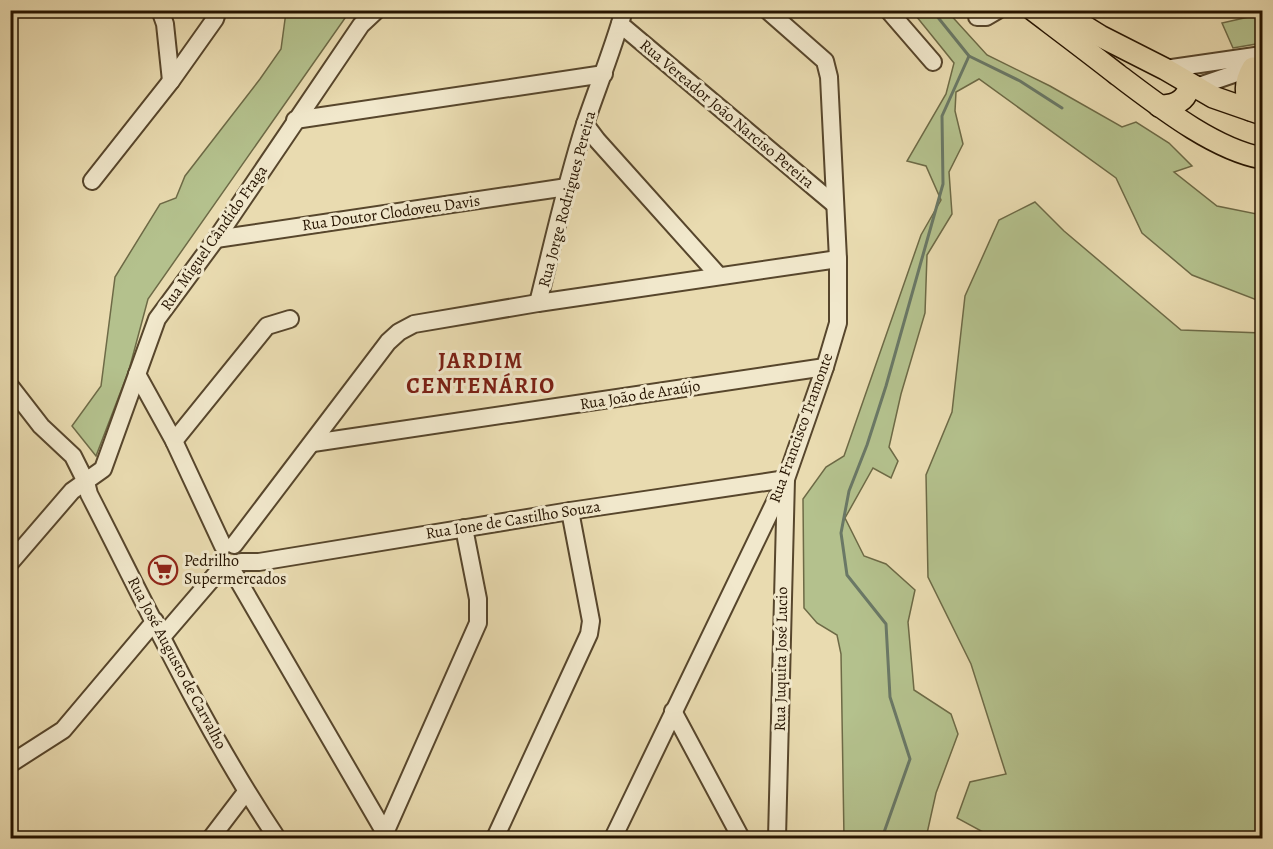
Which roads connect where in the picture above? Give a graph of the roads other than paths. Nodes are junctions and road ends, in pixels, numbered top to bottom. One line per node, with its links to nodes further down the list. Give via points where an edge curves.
1 (160, 10): 15 (street)
2 (218, 10): 15 (street)
3 (377, 10): 19 (street, Rua Miguel Cândido Fraga, via 361,25)
4 (767, 10): 24 (street, Rua Francisco Tramonte, via 825,61)
5 (888, 10): 11 (street)
6 (998, 10): 10 (street)
7 (1033, 10): 17 (main road)
8 (1058, 10): 13 (main road)
9 (622, 17): 14 (street, Rua Jorge Rodrigues Pereira); 24 (street, Rua Vereador João Narciso Pereira)
10 (977, 17)
11 (933, 62)
12 (1259, 62): 13 (street); 16 (street); 18 (main road, via 1246,83 1246,94)
13 (1165, 69): 16 (main road); 17 (main road, via 1150,80)
14 (604, 74): 19 (street); 20 (street, Rua Jorge Rodrigues Pereira)
15 (171, 81): 22 (street)
16 (1196, 87): 17 (main road, via 1168,106); 18 (main road)
17 (1153, 101): 21 (main road, via 1199,132)
18 (1257, 112)
19 (295, 120): 25 (street, Rua Miguel Cândido Fraga)
20 (585, 124): 23 (street, Rua Jorge Rodrigues Pereira); 27 (street)
21 (1263, 158)
22 (92, 181)
23 (567, 188): 25 (street, Rua Doutor Clodoveu Davis); 28 (street, Rua Jorge Rodrigues Pereira)
24 (834, 204): 26 (street, Rua Francisco Tramonte)
25 (216, 238): 31 (street, Rua Miguel Cândido Fraga, via 157,319)
26 (838, 259): 27 (street); 30 (street, Rua Francisco Tramonte, via 838,323)
27 (719, 276): 28 (street)
28 (538, 303): 34 (street, Rua Jorge Rodrigues Pereira, via 414,324 399,332)
29 (290, 319): 33 (street, via 267,326)
30 (825, 367): 34 (street, Rua João de Araújo); 35 (street, Rua Francisco Tramonte)
31 (138, 374): 33 (street); 36 (street, Rua Miguel Cândido Fraga, via 103,469)
32 (10, 386): 36 (street, Rua José Augusto de Carvalho, via 41,426 73,456)
33 (174, 441): 39 (street)
34 (313, 444): 39 (street, Rua Jorge Rodrigues Pereira)
35 (786, 479): 37 (street, Rua Ione de Castilho Souza); 44 (street, Rua Francisco Tramonte); 53 (street, Rua Juquita José Lucio)
36 (86, 482): 40 (street, Rua Miguel Cândido Fraga, via 72,491); 42 (street, Rua José Augusto de Carvalho)
37 (570, 511): 38 (street, Rua Ione de Castilho Souza); 51 (street, via 591,621 589,634)
38 (464, 528): 41 (street, Rua Ione de Castilho Souza); 48 (street, via 478,599 478,623)
39 (228, 546): 41 (street, via 240,550)
40 (10, 563)
41 (232, 565): 43 (street); 48 (street)
42 (155, 621): 43 (street, Rua José Augusto de Carvalho); 45 (street, via 63,730)
43 (162, 637): 46 (street, Rua José Augusto de Carvalho)
44 (673, 711): 47 (street, Rua Francisco Tramonte); 52 (street)
45 (10, 764)
46 (246, 792): 49 (street); 50 (street, Rua José Augusto de Carvalho)
47 (618, 835)
48 (387, 836)
49 (211, 838)
50 (277, 838)
51 (495, 838)
52 (741, 838)
53 (777, 838)

